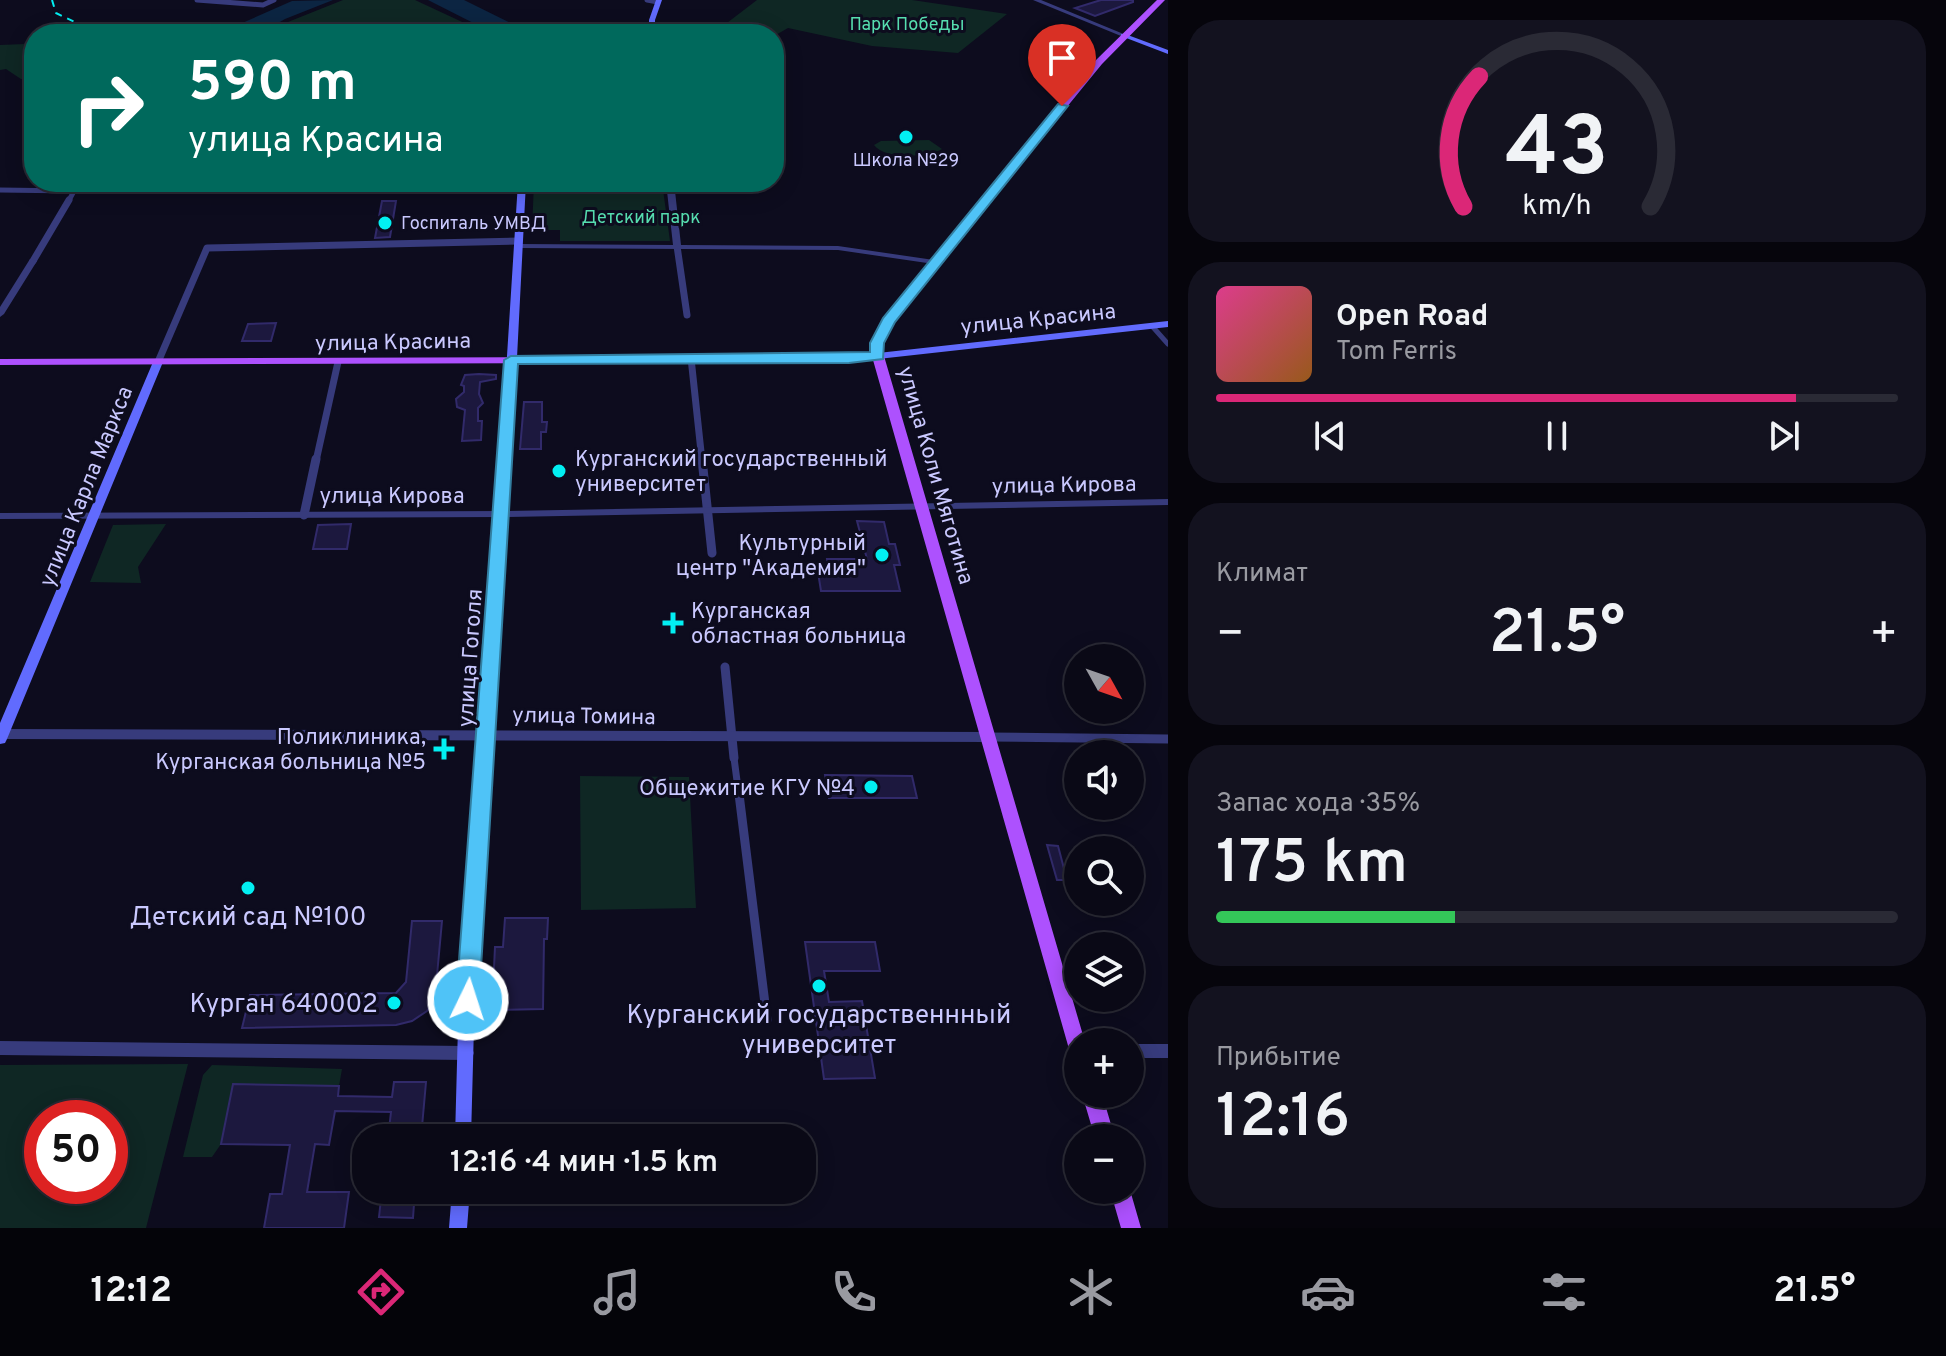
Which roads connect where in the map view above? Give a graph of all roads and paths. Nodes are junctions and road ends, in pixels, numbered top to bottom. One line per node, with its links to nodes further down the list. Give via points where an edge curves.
1 (197, 0): 2 (street, via 263,5)
2 (274, 0)
3 (647, 0): 6 (street)
4 (1036, 0): 8 (street)
5 (1161, 0): 8 (main road, улица Коли Мяготина)
6 (659, 1): 7 (main road)
7 (652, 24)
8 (1123, 35): 9 (main road); 18 (main road, улица Коли Мяготина)
9 (1168, 52)
10 (0, 190): 11 (street)
11 (24, 190)
12 (72, 192): 17 (street)
13 (522, 192): 15 (main road, улица Гоголя)
14 (671, 192): 16 (street)
15 (519, 244): 16 (street); 26 (main road, улица Гоголя); 28 (street, улица Карла Маркса, via 207,248)
16 (677, 246): 18 (street, via 838,248); 20 (street)
17 (33, 261): 19 (street)
18 (934, 262): 24 (main road, улица Коли Мяготина, via 882,332)
19 (0, 314)
20 (687, 315)
21 (1168, 324): 22 (main road, улица Красина)
22 (1152, 326): 23 (street); 24 (main road, улица Красина)
23 (1168, 344)
24 (878, 356): 25 (main road, улица Красина); 31 (main road, улица Коли Мяготина)
25 (691, 358): 26 (main road, улица Красина); 32 (street)
26 (511, 360): 29 (main road, улица Красина); 33 (main road, улица Гоголя)
27 (0, 362): 28 (main road, улица Красина)
28 (158, 362): 29 (main road, улица Красина); 34 (main road, улица Карла Маркса)
29 (338, 362): 35 (street)
30 (1168, 502): 31 (street, улица Кирова)
31 (921, 506): 32 (street, улица Кирова); 42 (main road, улица Коли Мяготина)
32 (707, 509): 33 (street, улица Кирова); 37 (street)
33 (503, 514): 35 (street, улица Кирова); 39 (main road, улица Гоголя)
34 (96, 515): 35 (street, улица Кирова); 36 (street, улица Кирова); 40 (main road, улица Карла Маркса)
35 (304, 515)
36 (0, 516)
37 (712, 553)
38 (725, 667): 41 (street)
39 (487, 733): 40 (street, улица Томина); 41 (street, улица Томина); 50 (main road, улица Гоголя)
40 (1, 736)
41 (732, 737): 42 (street, улица Томина); 44 (street)
42 (988, 737): 43 (street, улица Томина); 46 (main road, улица Коли Мяготина)
43 (1168, 739)
44 (734, 758): 45 (street)
45 (767, 1020)
46 (1072, 1028)
47 (0, 1048): 50 (street)
48 (1144, 1051): 49 (street)
49 (1168, 1051)
50 (467, 1053): 51 (main road, улица Гоголя)
51 (464, 1124)
52 (460, 1204): 54 (main road)
53 (1124, 1204): 55 (main road)
54 (458, 1228)
55 (1131, 1228)

